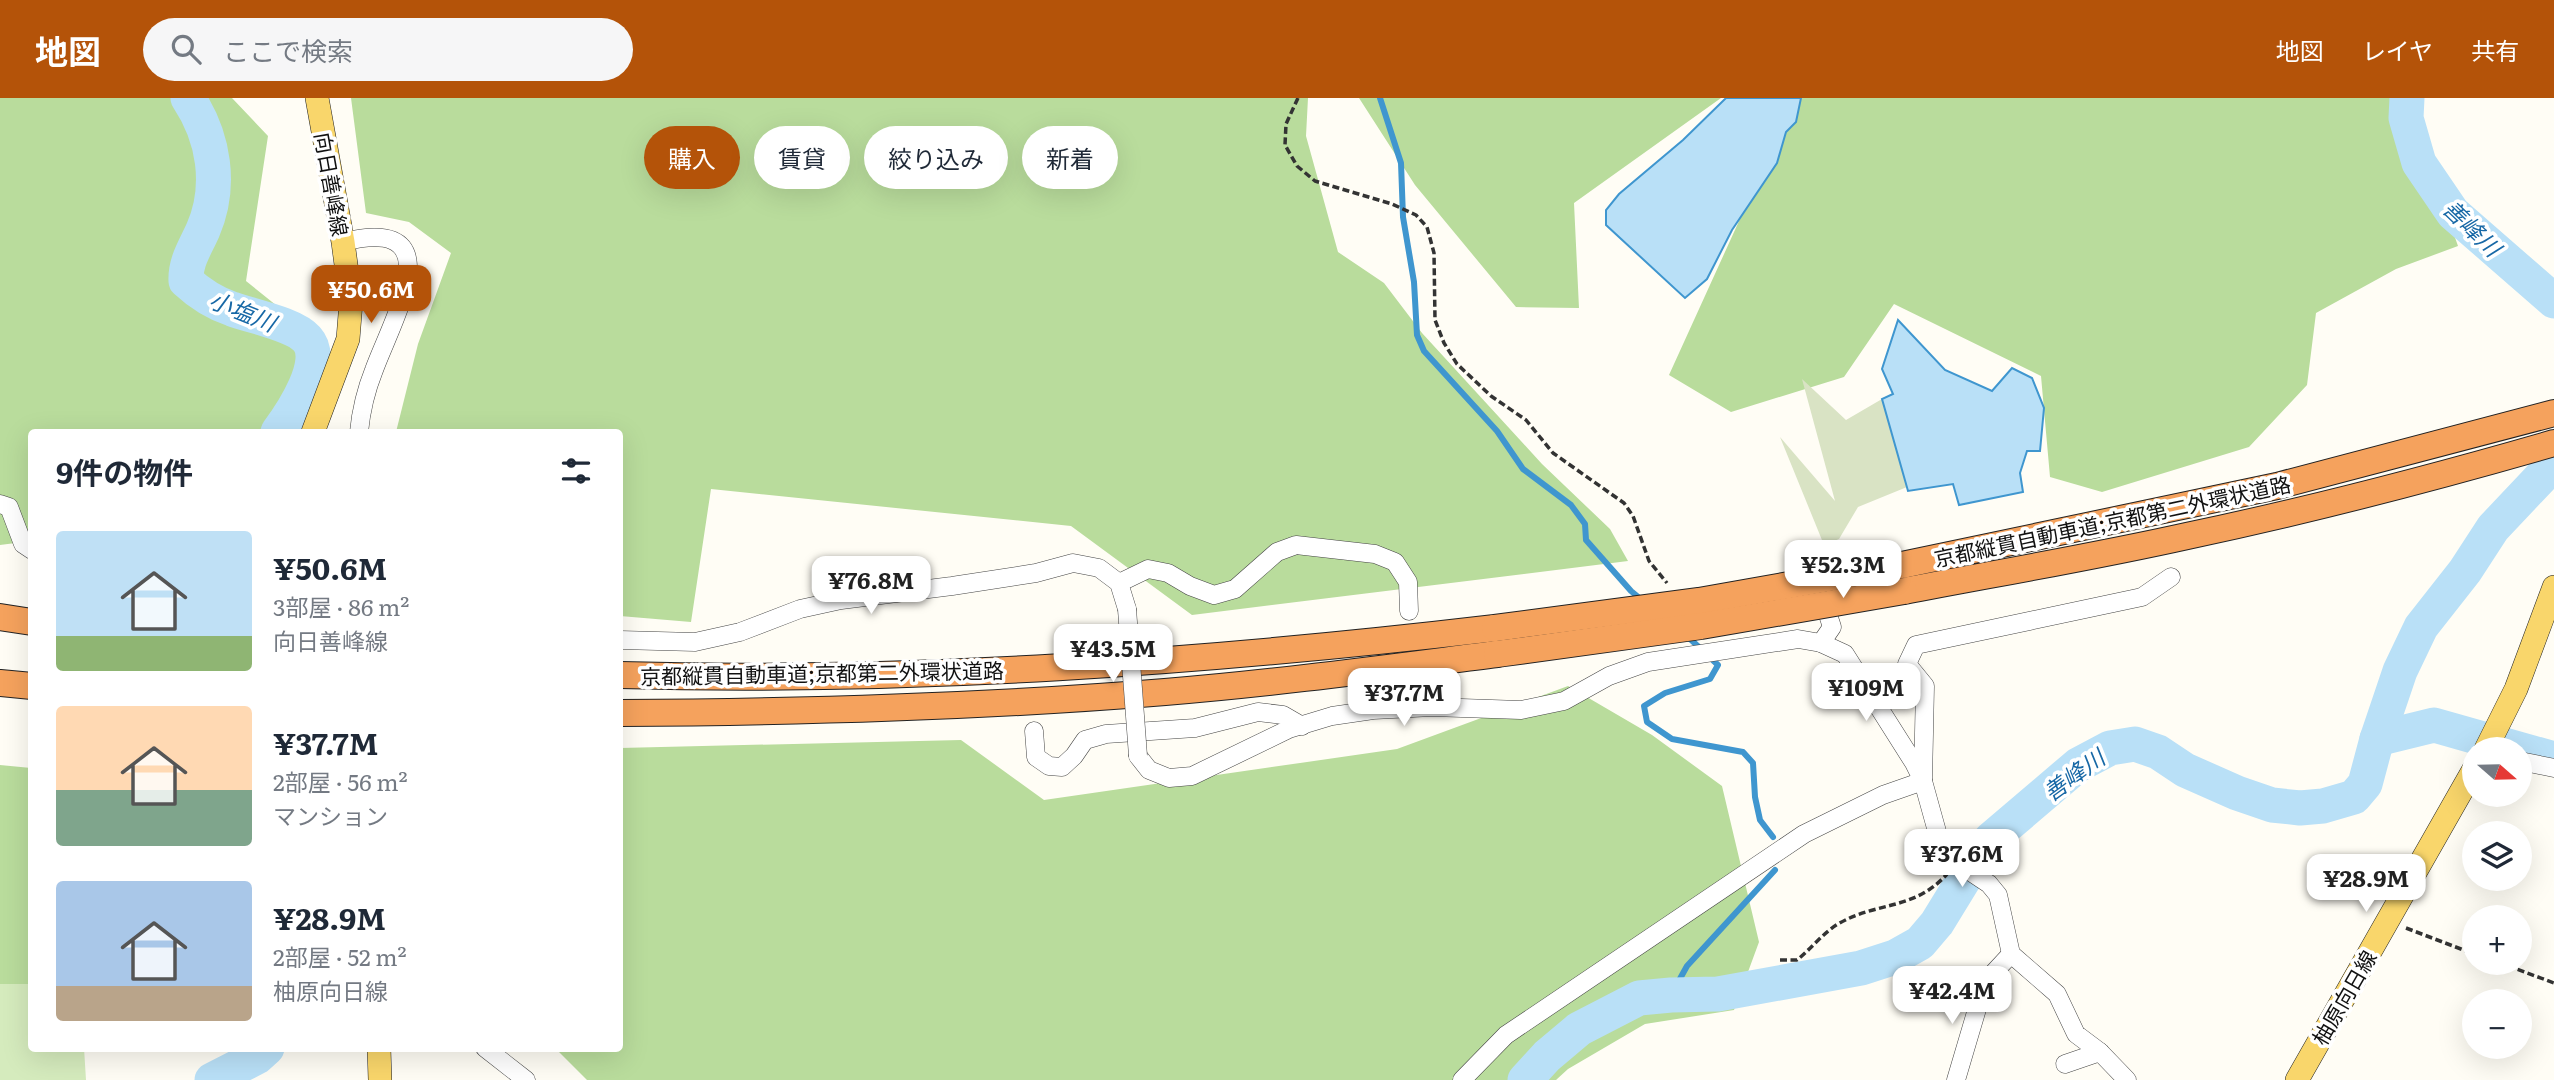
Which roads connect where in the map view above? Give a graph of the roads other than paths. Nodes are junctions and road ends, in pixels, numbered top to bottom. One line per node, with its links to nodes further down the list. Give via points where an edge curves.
1 (317, 98): 2 (main road, 向日善峰線)
2 (343, 242): 4 (main road, 向日善峰線, via 351,302 348,339); 5 (street, via 378,235 402,247 408,259 404,292 373,372)
3 (2554, 413): 11 (highway, 京都縦貫自動車道;京都第二外環状道路)
4 (314, 429)
5 (359, 429)
6 (2554, 443): 11 (highway, 京都縦貫自動車道;京都第二外環状道路, via 2185,537)
7 (0, 504): 8 (street, via 9,507)
8 (27, 547)
9 (1807, 551): 18 (street, via 1832,627)
10 (2171, 577): 28 (street, via 2142,597 1916,645 1907,664 1925,685)
11 (1903, 578): 19 (highway, 京都縦貫自動車道;京都第二外環状道路, bridge, via 1261,653 807,676); 22 (highway, 京都縦貫自動車道;京都第二外環状道路, bridge, via 1701,626 1263,682 1045,701)
12 (1119, 583): 14 (street, via 1147,569 1168,573 1214,595 1235,589 1277,552 1296,545 1375,554 1395,562 1408,582); 17 (street, via 1099,568 1073,563 1036,573 841,600 695,642); 23 (street, bridge, via 1127,609 1138,756 1149,770 1169,778 1192,776)
13 (2554, 587): 25 (main road, via 2516,690)
14 (1409, 611)
15 (0, 617): 16 (highway)
16 (28, 621)
17 (623, 640)
18 (1821, 643): 23 (street, via 1798,639 1648,662 1609,676 1564,701 1521,710 1373,710); 28 (street, via 1845,654)
19 (623, 675)
20 (0, 683): 21 (highway)
21 (28, 686)
22 (623, 713)
23 (1301, 726): 24 (street, via 1283,715 1258,712 1195,728 1106,734 1084,740 1062,767 1049,766 1036,757)
24 (1034, 731)
25 (2492, 737)
26 (2532, 763): 27 (street)
27 (2554, 768)
28 (1923, 781): 30 (street, via 1941,846 1998,895); 37 (street, via 1804,834 1506,1035)
29 (2462, 790): 40 (main road, 柚原向日線)
30 (2011, 954): 33 (street, via 2057,994 2076,1034); 38 (street, via 1985,982)
31 (379, 1052): 35 (main road)
32 (490, 1052): 36 (street)
33 (2100, 1052): 34 (street); 39 (street)
34 (2065, 1064)
35 (380, 1080)
36 (526, 1080)
37 (1462, 1080)
38 (1956, 1080)
39 (2127, 1080)
40 (2297, 1080)

